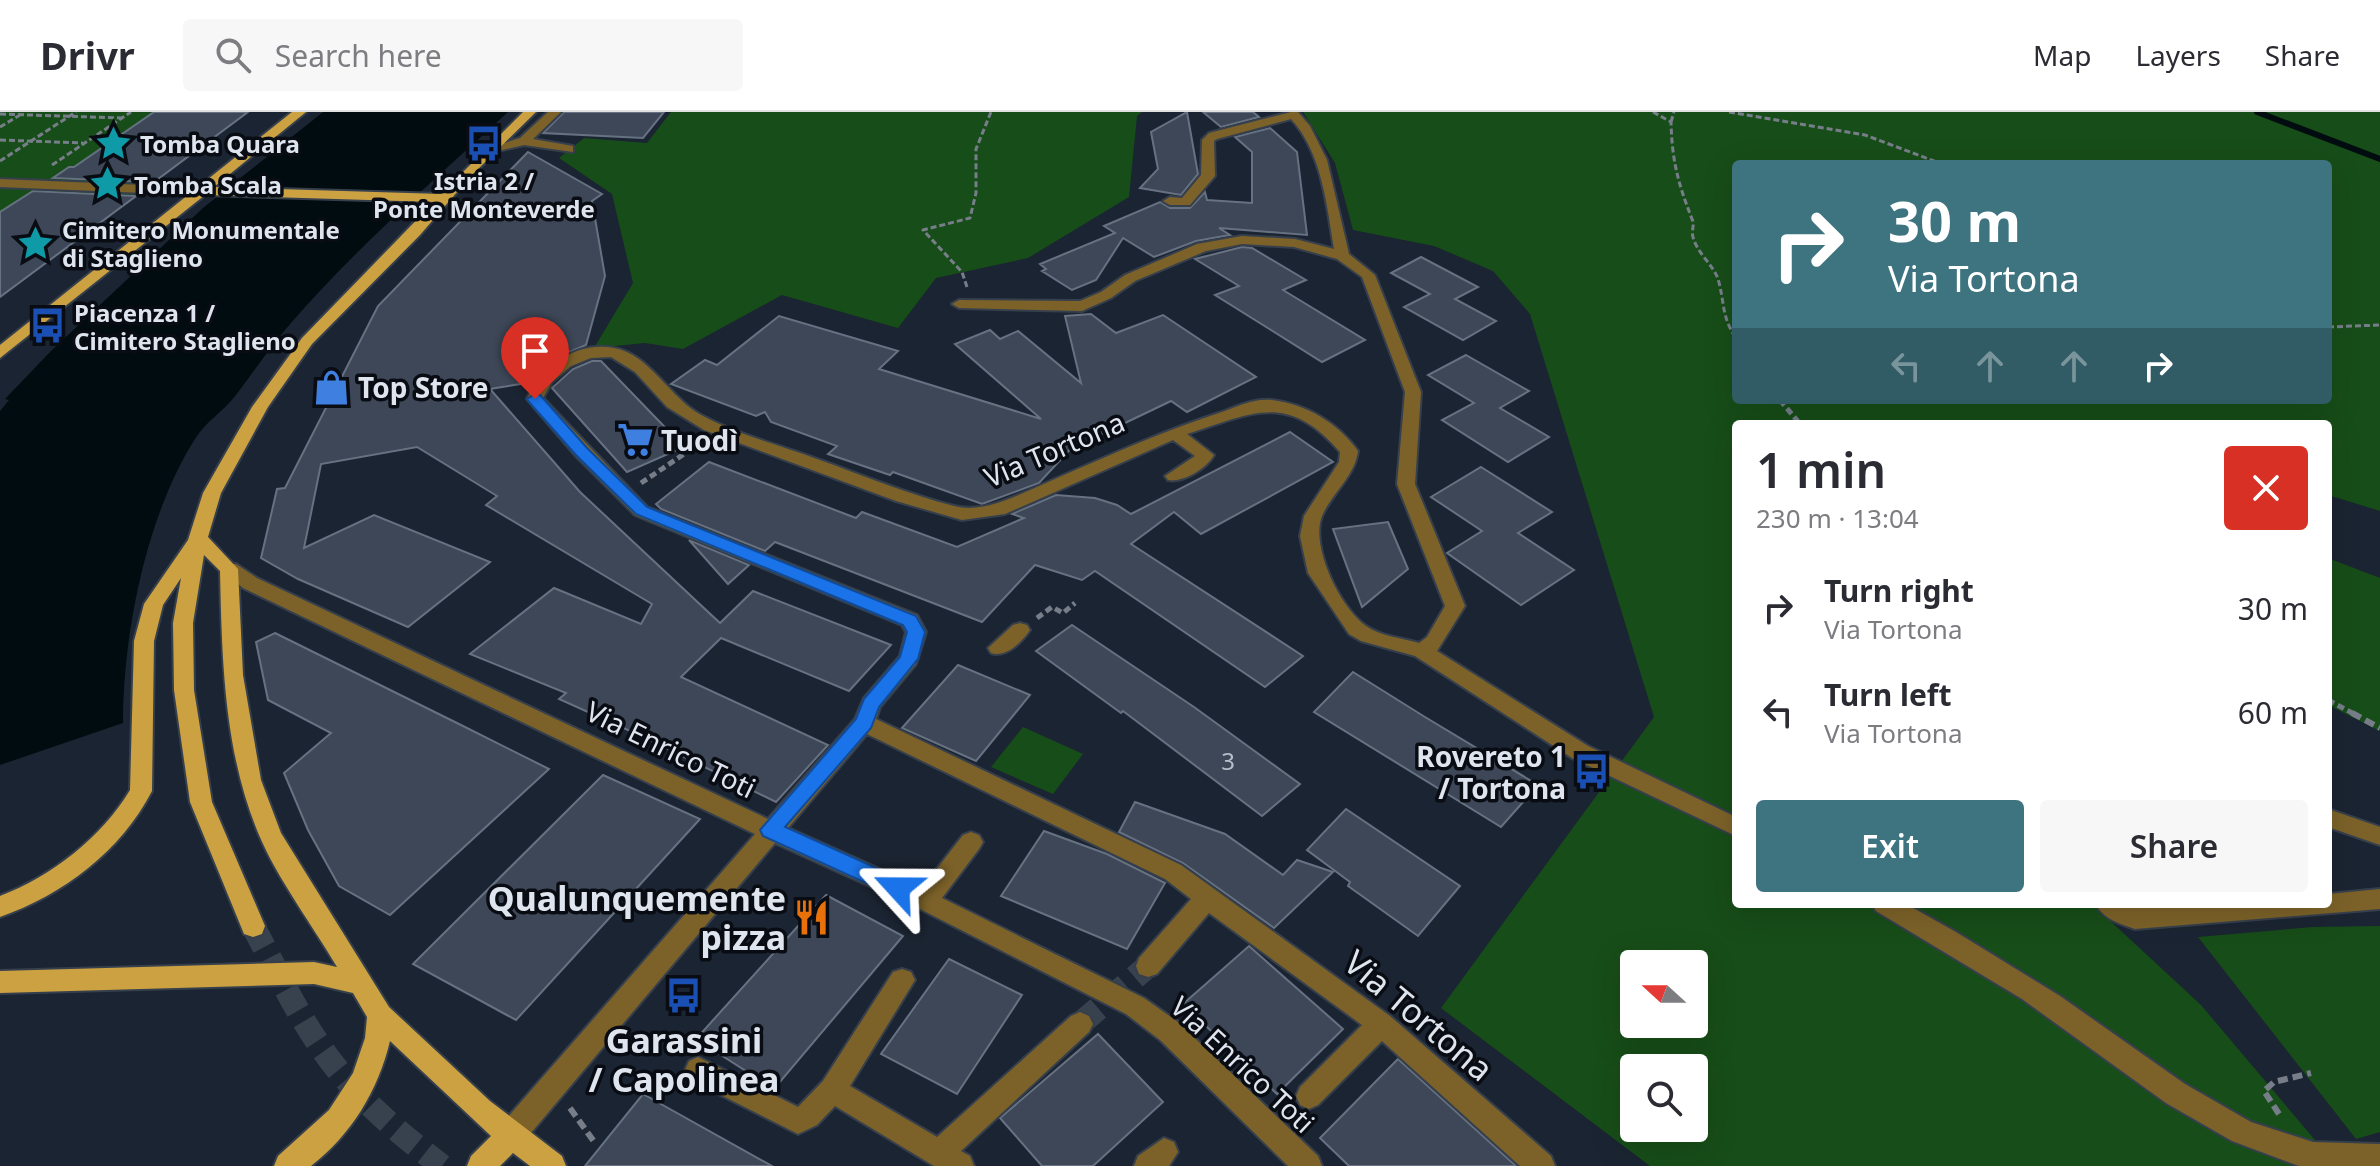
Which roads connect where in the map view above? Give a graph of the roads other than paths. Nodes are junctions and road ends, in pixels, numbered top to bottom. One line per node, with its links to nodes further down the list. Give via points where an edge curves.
1 (300, 112): 9 (main road)
2 (530, 112): 5 (main road)
3 (555, 112): 4 (street)
4 (524, 141): 5 (street); 6 (street)
5 (500, 142): 10 (main road); 12 (main road, via 470,183)
6 (569, 149)
7 (0, 183): 8 (street)
8 (144, 189)
9 (191, 191): 10 (main road); 15 (main road)
10 (442, 198): 12 (main road)
11 (1170, 201): 13 (street, via 1185,202 1208,176 1208,140 1213,136 1294,115 1312,139 1325,177)
12 (415, 232): 18 (main road, via 307,341 260,407 212,493)
13 (1342, 256): 14 (street, via 1295,243 1242,240 1202,247 1082,306); 22 (street, via 1368,275 1413,392 1406,484 1455,606 1434,642)
14 (959, 304)
15 (0, 353)
16 (1174, 433): 17 (street, via 1205,455); 22 (street, Via Tortona, via 1270,405 1298,411 1333,433 1349,451 1348,462 1313,516 1309,536 1318,573 1356,629); 23 (street, Via Tortona, via 999,510 962,514 720,430 679,410 622,354 608,351 583,357 550,372 535,399 641,511 910,620 916,632 909,659 871,704)
17 (1174, 476)
18 (198, 538): 19 (main road); 33 (main road, via 154,604 144,641 141,791 126,816 90,854 33,894); 37 (main road, via 183,623 190,742 201,802)
19 (229, 569): 26 (street, Via Enrico Toti); 41 (main road, via 233,675 250,780 271,836)
20 (1020, 630): 21 (street)
21 (998, 648)
22 (1422, 651): 25 (street, via 1580,752)
23 (864, 723): 26 (street, Via Tortona); 29 (street, Via Tortona, via 1173,872)
24 (2332, 819): 27 (street)
25 (1732, 825)
26 (770, 830): 31 (street, Via Enrico Toti); 48 (street, Via Tortona)
27 (2380, 836)
28 (971, 842): 31 (street)
29 (1207, 898): 38 (street); 44 (street, Via Tortona)
30 (2380, 899): 32 (street)
31 (926, 901): 54 (street, Via Enrico Toti, via 1135,1006 1169,1031)
32 (2332, 903)
33 (0, 907)
34 (1891, 908): 49 (street, via 2051,1004 2158,1081 2244,1133 2317,1157)
35 (2114, 908): 36 (street, via 2135,918)
36 (2271, 908)
37 (253, 926)
38 (1148, 966)
39 (902, 980): 46 (street)
40 (0, 982): 41 (main road, via 314,973)
41 (359, 983): 42 (main road)
42 (380, 1015): 48 (main road); 51 (main road, via 377,1049 362,1087 323,1137)
43 (1080, 1024): 50 (street)
44 (1381, 1024): 47 (street); 55 (street, Via Tortona)
45 (698, 1070): 46 (street, via 798,1121)
46 (832, 1090): 50 (street)
47 (1309, 1096)
48 (510, 1136): 52 (main road); 53 (main road)
49 (2380, 1158)
50 (950, 1159)
51 (288, 1166)
52 (481, 1166)
53 (552, 1166)
54 (1308, 1166)
55 (1541, 1166)

